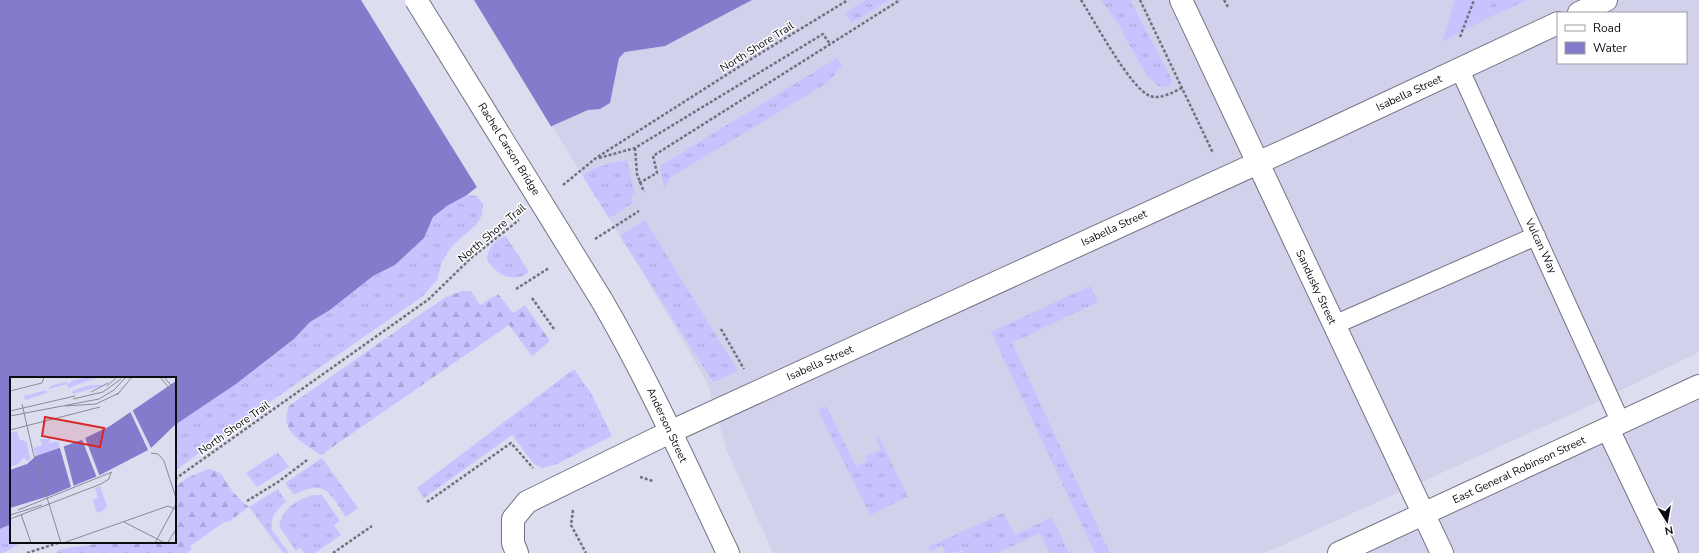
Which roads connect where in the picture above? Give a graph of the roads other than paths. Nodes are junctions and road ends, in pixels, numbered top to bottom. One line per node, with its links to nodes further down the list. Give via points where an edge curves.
1 (416, 0): 9 (street, Rachel Carson Bridge, bridge)
2 (1181, 0): 7 (street, Sandusky Street)
3 (1606, 0): 4 (street)
4 (1581, 12)
5 (1557, 23): 6 (street, Isabella Street)
6 (1460, 70): 7 (street, Isabella Street); 8 (lane, Vulcan Way)
7 (1257, 162): 10 (street, Sandusky Street); 13 (street, Isabella Street)
8 (1536, 236): 10 (lane); 12 (lane, Vulcan Way)
9 (601, 299): 13 (street, Anderson Street, via 629,346)
10 (1334, 325): 14 (street, Sandusky Street)
11 (1699, 386): 12 (street, East General Robinson Street)
12 (1615, 426): 14 (street, East General Robinson Street); 19 (street, Vulcan Way)
13 (670, 432): 15 (street, Isabella Street, via 527,502 513,519 513,542); 16 (street, Anderson Street)
14 (1424, 514): 17 (street, East General Robinson Street); 18 (street, Sandusky Street)
15 (517, 553)
16 (728, 553)
17 (1339, 553)
18 (1442, 553)
19 (1667, 553)

